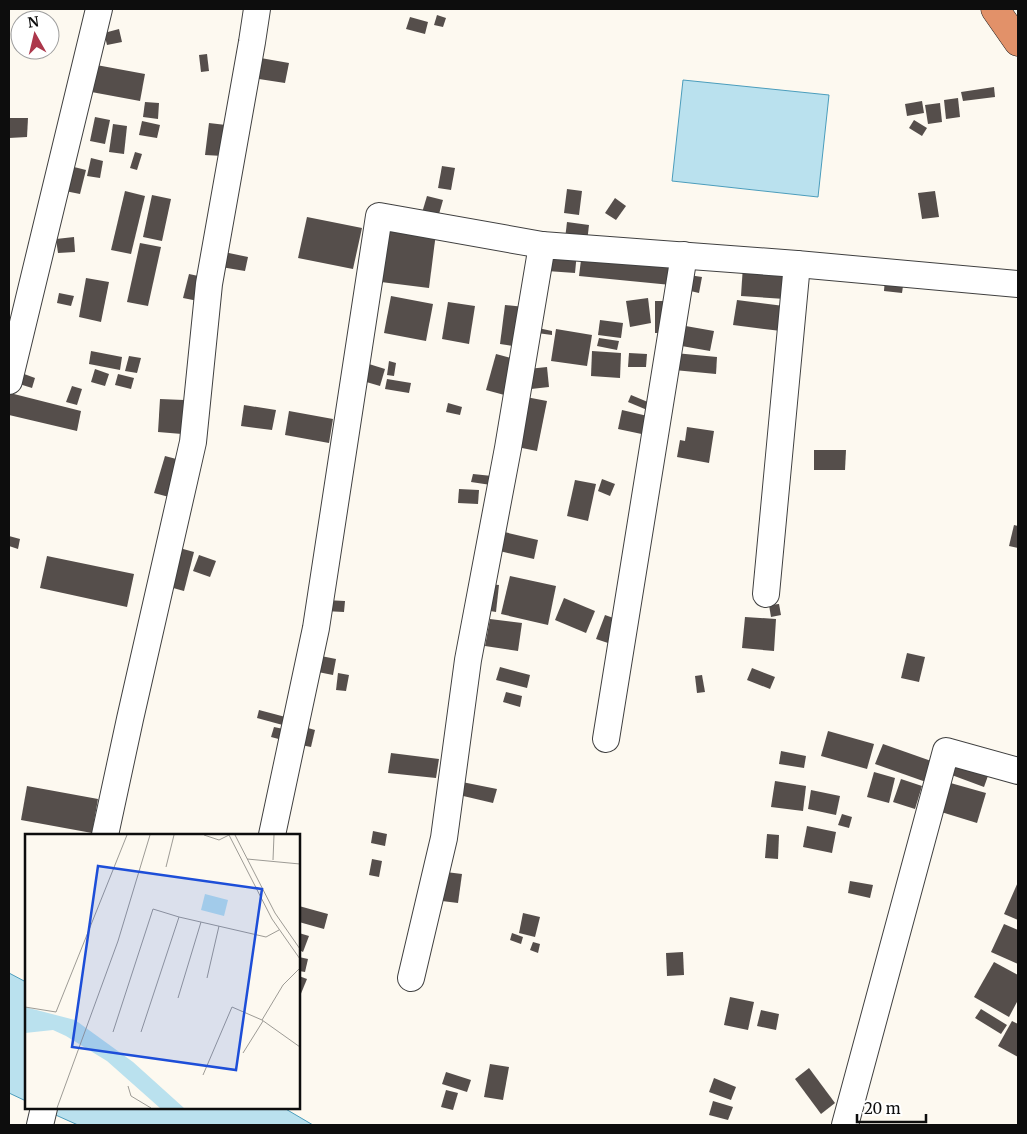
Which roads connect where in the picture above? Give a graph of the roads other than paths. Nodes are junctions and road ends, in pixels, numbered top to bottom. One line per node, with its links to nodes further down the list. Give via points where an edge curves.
1 (99, 9): 9 (street)
2 (257, 9): 13 (street, via 209,284 193,442)
3 (994, 9): 4 (highway)
4 (1018, 42)
5 (542, 245): 6 (street); 14 (street, via 379,216 316,628); 15 (street, via 468,660 444,838)
6 (684, 255): 7 (street); 11 (street)
7 (797, 264): 8 (street); 10 (street)
8 (1018, 284)
9 (9, 381)
10 (766, 594)
11 (606, 739)
12 (1018, 770): 16 (street, via 946,751)
13 (105, 834)
14 (272, 834)
15 (411, 978)
16 (845, 1125)

